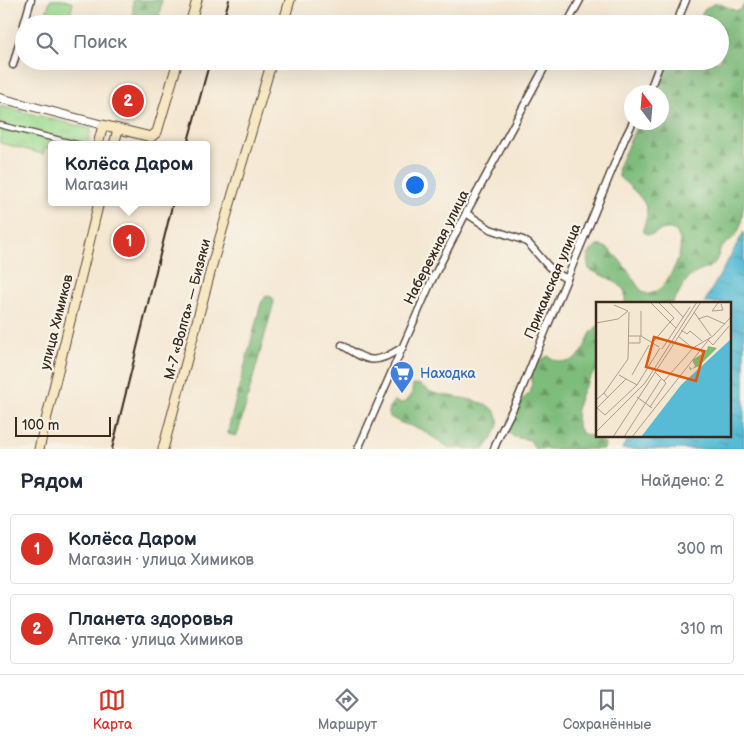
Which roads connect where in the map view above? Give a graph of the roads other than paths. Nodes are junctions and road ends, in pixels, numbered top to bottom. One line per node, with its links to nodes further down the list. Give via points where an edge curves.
1 (31, 0): 6 (street)
2 (197, 0): 7 (main road)
3 (290, 0): 8 (main road)
4 (580, 0): 9 (street)
5 (686, 0): 10 (street)
6 (27, 15)
7 (193, 15)
8 (286, 15)
9 (572, 15)
10 (680, 15)
11 (15, 58): 12 (street)
12 (13, 65)
13 (175, 70): 26 (main road, via 157,132)
14 (269, 70): 33 (main road, М-7 «Волга» — Бизяки)
15 (543, 70): 28 (street, Набережная улица)
16 (658, 70): 17 (street)
17 (652, 85)
18 (0, 98): 20 (street)
19 (0, 125): 23 (street)
20 (103, 125): 21 (main road); 24 (main road)
21 (118, 129): 25 (main road); 26 (main road)
22 (629, 130): 29 (street, Прикамская улица)
23 (64, 141)
24 (99, 141)
25 (115, 141)
26 (150, 141)
27 (99, 206): 32 (main road, улица Химиков)
28 (466, 213): 29 (street, via 490,229 523,240 556,274); 31 (street, Набережная улица)
29 (567, 279): 35 (street, Прикамская улица)
30 (342, 345): 31 (street, via 372,360 383,359)
31 (403, 347): 34 (street, Набережная улица)
32 (38, 449)
33 (162, 449)
34 (358, 449)
35 (494, 449)

